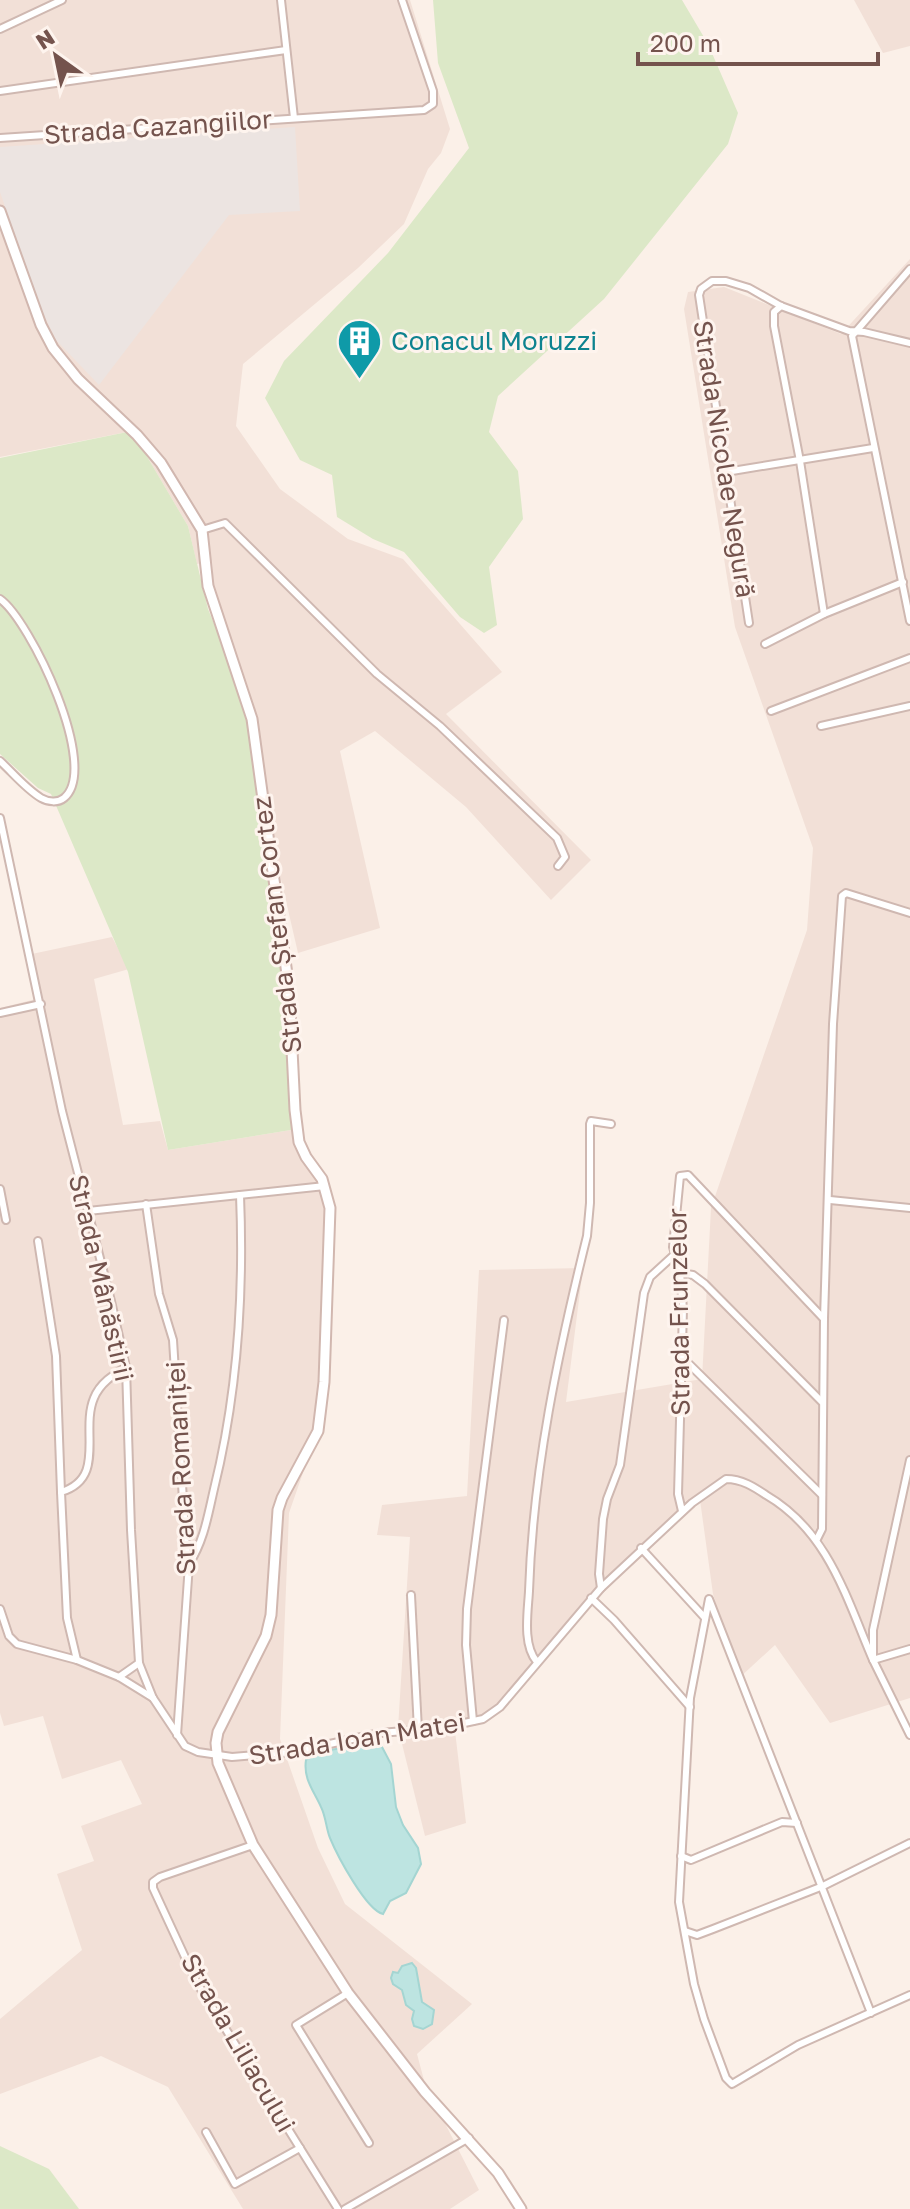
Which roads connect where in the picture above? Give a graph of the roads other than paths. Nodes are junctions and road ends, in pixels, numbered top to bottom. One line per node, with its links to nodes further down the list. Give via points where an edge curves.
1 (62, 0): 4 (street)
2 (281, 0): 5 (street, Strada Cazangiilor)
3 (402, 0): 7 (street, via 433,91 429,108)
4 (0, 29)
5 (286, 50): 6 (street); 7 (street, Strada Cazangiilor)
6 (0, 91)
7 (294, 118): 8 (street, Strada Cazangiilor)
8 (0, 138)
9 (0, 211): 17 (street, via 53,348 161,463)
10 (910, 269): 12 (street)
11 (781, 306): 12 (street); 15 (street, via 774,312 774,326); 16 (street, Strada Nicolae Negură, via 726,281 707,284 699,295)
12 (855, 331): 13 (street); 14 (street)
13 (910, 343)
14 (873, 448): 15 (street); 18 (street)
15 (800, 461): 16 (street); 20 (street)
16 (726, 472): 22 (street, Strada Nicolae Negură)
17 (202, 530): 30 (street, via 225,523 377,674 557,838 565,857); 35 (street, Strada Ștefan Cortez, via 208,586 252,719 289,989 299,1142)
18 (903, 582): 20 (street); 21 (street)
19 (0, 599): 28 (street, via 19,617 65,715 75,775 64,798 53,802)
20 (824, 614): 23 (street)
21 (910, 621)
22 (749, 623)
23 (765, 644)
24 (910, 658): 26 (street)
25 (910, 706): 27 (street)
26 (771, 711)
27 (821, 726)
28 (2, 766)
29 (0, 818): 32 (street, Strada Mânăstirii)
30 (558, 866)
31 (910, 913): 38 (street, via 843,894 833,1024)
32 (41, 1004): 33 (street); 41 (street, Strada Mânăstirii)
33 (0, 1013)
34 (611, 1124): 66 (street, via 590,1124 587,1236 544,1432 530,1541 527,1623)
35 (325, 1186): 37 (street); 75 (street, Strada Ștefan Cortez, via 330,1228 318,1431 282,1498 266,1636 218,1732)
36 (0, 1189): 42 (street)
37 (240, 1195): 39 (street); 57 (street, via 243,1255 235,1381 201,1546)
38 (830, 1200): 40 (street); 46 (street)
39 (146, 1204): 41 (street); 57 (street, Strada Romaniței, via 159,1294 173,1340)
40 (910, 1208)
41 (88, 1211): 49 (street, Strada Mânăstirii)
42 (6, 1220)
43 (38, 1241): 52 (street, via 56,1356)
44 (673, 1256): 45 (street, Strada Frunzelor); 46 (street, Strada Frunzelor, via 679,1180 685,1174); 58 (street, via 650,1277 644,1293 620,1465 603,1519)
45 (680, 1273): 48 (street, Strada Frunzelor); 50 (street, via 705,1284)
46 (824, 1319): 50 (street)
47 (504, 1320): 71 (street, via 467,1609)
48 (682, 1362): 53 (street); 54 (street, Strada Frunzelor)
49 (126, 1367): 52 (street, via 97,1391 85,1473 76,1487); 67 (street, Strada Mânăstirii)
50 (822, 1402): 53 (street)
51 (910, 1460): 65 (street, via 873,1630)
52 (61, 1492): 64 (street, via 67,1618)
53 (822, 1495): 55 (street)
54 (682, 1511): 55 (street, Strada Ioan Matei, via 720,1481 738,1480 777,1501); 56 (street, Strada Ioan Matei)
55 (817, 1539): 65 (street, Strada Ioan Matei)
56 (641, 1548): 58 (street, Strada Ioan Matei); 62 (street)
57 (189, 1564): 73 (street, Strada Romaniței)
58 (601, 1588): 60 (street, Strada Ioan Matei)
59 (411, 1595): 72 (street)
60 (591, 1598): 66 (street, Strada Ioan Matei); 70 (street)
61 (0, 1609): 64 (street, via 17,1644)
62 (705, 1618): 70 (street); 76 (street, via 709,1599)
63 (910, 1649): 65 (street)
64 (77, 1660): 68 (street)
65 (873, 1660): 74 (street, Strada Ioan Matei)
66 (537, 1662): 71 (street, Strada Ioan Matei, via 500,1707)
67 (139, 1663): 68 (street); 69 (street, Strada Mânăstirii)
68 (119, 1677): 69 (street)
69 (153, 1698): 73 (street, Strada Mânăstirii)
70 (690, 1707): 79 (street)
71 (473, 1721): 72 (street, Strada Ioan Matei)
72 (418, 1730): 75 (street, Strada Ioan Matei, via 293,1752)
73 (177, 1735): 75 (street, Strada Mânăstirii, via 189,1750)
74 (910, 1735)
75 (218, 1757): 78 (street, Strada Ștefan Cortez)
76 (797, 1823): 79 (street, via 782,1822 691,1860); 80 (street)
77 (910, 1843): 80 (street)
78 (253, 1845): 82 (street, Strada Ștefan Cortez); 88 (street, Strada Liliacului, via 160,1877 153,1888 197,1983)
79 (681, 1856): 81 (street, via 679,1902)
80 (823, 1886): 81 (street, via 697,1935); 84 (street)
81 (685, 1931): 84 (street, via 704,2019 732,2084 798,2045)
82 (348, 1993): 86 (street, Strada Ștefan Cortez, via 425,2092); 87 (street, via 296,2025)
83 (910, 1995): 84 (street)
84 (871, 2013)
85 (206, 2132): 88 (street, via 235,2184)
86 (469, 2138): 90 (street); 91 (street, Strada Ștefan Cortez)
87 (369, 2143)
88 (300, 2148): 89 (street, Strada Liliacului)
89 (338, 2209)
90 (345, 2209)
91 (521, 2209)

